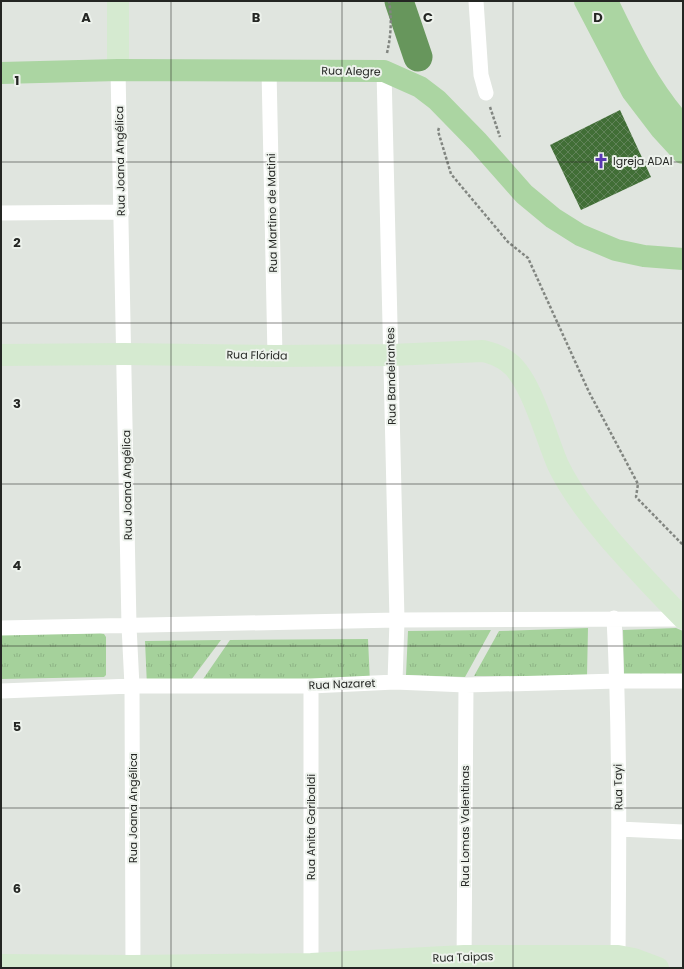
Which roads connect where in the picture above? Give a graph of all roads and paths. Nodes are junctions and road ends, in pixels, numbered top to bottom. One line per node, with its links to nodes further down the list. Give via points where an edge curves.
1 (118, 1): 6 (street, Rua Joana Angélica)
2 (389, 1): 8 (path, via 390,38)
3 (476, 1): 10 (street, via 480,75)
4 (585, 1): 13 (main road, via 632,91)
5 (607, 1): 12 (main road, via 636,60 660,98)
6 (118, 70): 7 (main road, Rua Alegre); 9 (main road, Rua Alegre); 14 (street, Rua Joana Angélica)
7 (269, 70): 8 (main road, Rua Alegre); 20 (street, Rua Martino de Matini)
8 (384, 71): 11 (main road, Rua Alegre, via 420,87); 19 (street, Rua Bandeirantes)
9 (1, 73)
10 (486, 93)
11 (445, 108): 16 (main road, Rua Alegre, via 524,194 553,218 580,235 616,250 644,256); 21 (path, via 438,131 451,174 508,242 528,258 589,392 638,484 636,497)
12 (683, 126)
13 (683, 153)
14 (122, 212): 15 (street); 17 (street, Rua Joana Angélica)
15 (1, 214)
16 (683, 259)
17 (124, 354): 18 (street, Rua Flórida); 20 (street, Rua Flórida); 25 (street, Rua Joana Angélica)
18 (1, 355)
19 (391, 355): 20 (street, Rua Flórida); 23 (street, Rua Flórida, via 483,351 496,354 510,363 522,377 572,492 619,550); 24 (street, Rua Bandeirantes)
20 (275, 356)
21 (683, 545)
22 (614, 618): 23 (street); 24 (street); 27 (street, Rua Tayi)
23 (683, 618)
24 (398, 620): 25 (street); 29 (street, Rua Bandeirantes)
25 (129, 626): 26 (street); 31 (street, Rua Joana Angélica)
26 (1, 628)
27 (618, 681): 28 (street, Rua Nazaret); 30 (street, Rua Nazaret); 34 (street, Rua Tayi)
28 (683, 681)
29 (395, 682): 30 (street, Rua Nazaret); 32 (street, Rua Nazaret)
30 (466, 685): 37 (street, Rua Lomas Valentinas)
31 (132, 686): 32 (street, Rua Nazaret); 33 (street, Rua Nazaret); 40 (street, Rua Joana Angélica)
32 (311, 686): 39 (street, Rua Anita Garibaldi)
33 (1, 691)
34 (619, 829): 35 (street); 36 (street, Rua Tayi)
35 (683, 832)
36 (618, 956): 37 (street, Rua Taipas); 41 (street, Rua Taipas)
37 (464, 962): 39 (street, Rua Taipas)
38 (1, 964): 40 (street, Rua Taipas)
39 (311, 966): 40 (street, Rua Taipas)
40 (133, 967)
41 (658, 968)

